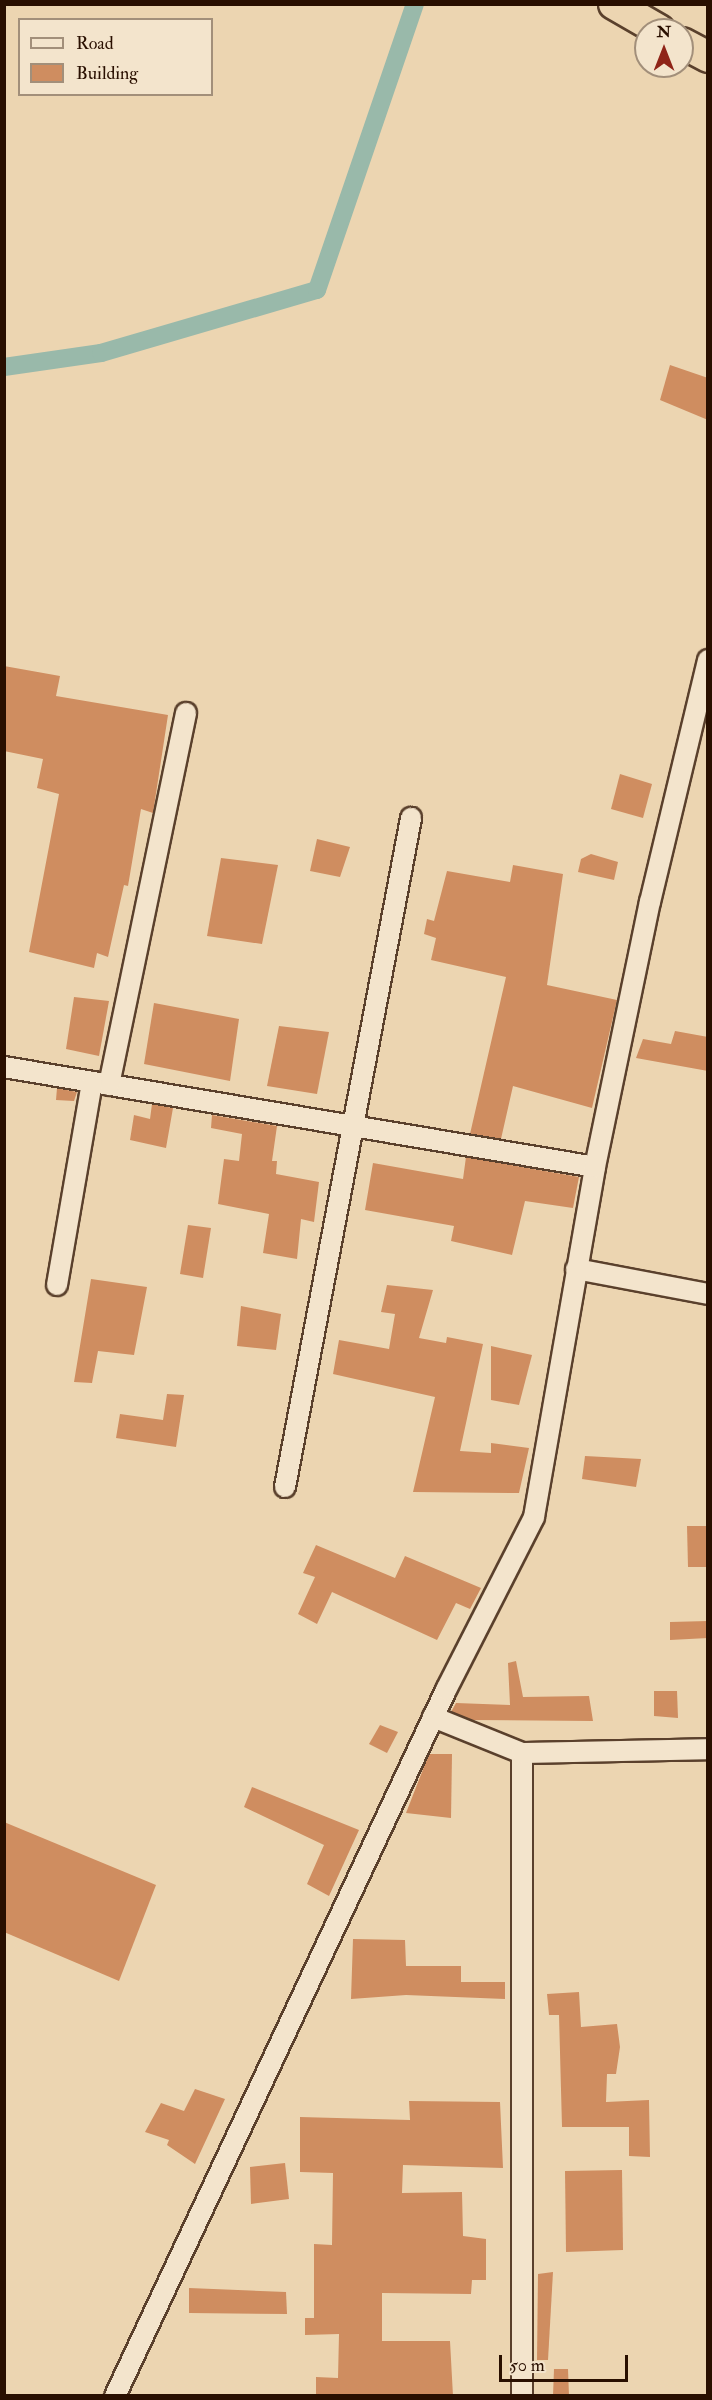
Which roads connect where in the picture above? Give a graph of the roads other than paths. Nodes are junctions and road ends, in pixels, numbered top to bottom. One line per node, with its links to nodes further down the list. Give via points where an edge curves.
1 (614, 4): 2 (highway)
2 (638, 18)
3 (694, 49): 4 (highway)
4 (708, 57)
5 (708, 660): 11 (street, via 650,902)
6 (186, 713): 9 (street)
7 (411, 818): 10 (street)
8 (4, 1068): 9 (street)
9 (100, 1084): 10 (street); 13 (street)
10 (351, 1126): 11 (street); 15 (street)
11 (595, 1167): 12 (street)
12 (576, 1269): 14 (street); 16 (street, via 534,1517)
13 (57, 1285)
14 (708, 1294)
15 (285, 1487)
16 (433, 1718): 18 (street); 19 (street)
17 (708, 1749): 18 (street)
18 (522, 1753): 20 (street)
19 (115, 2396)
20 (522, 2396)

